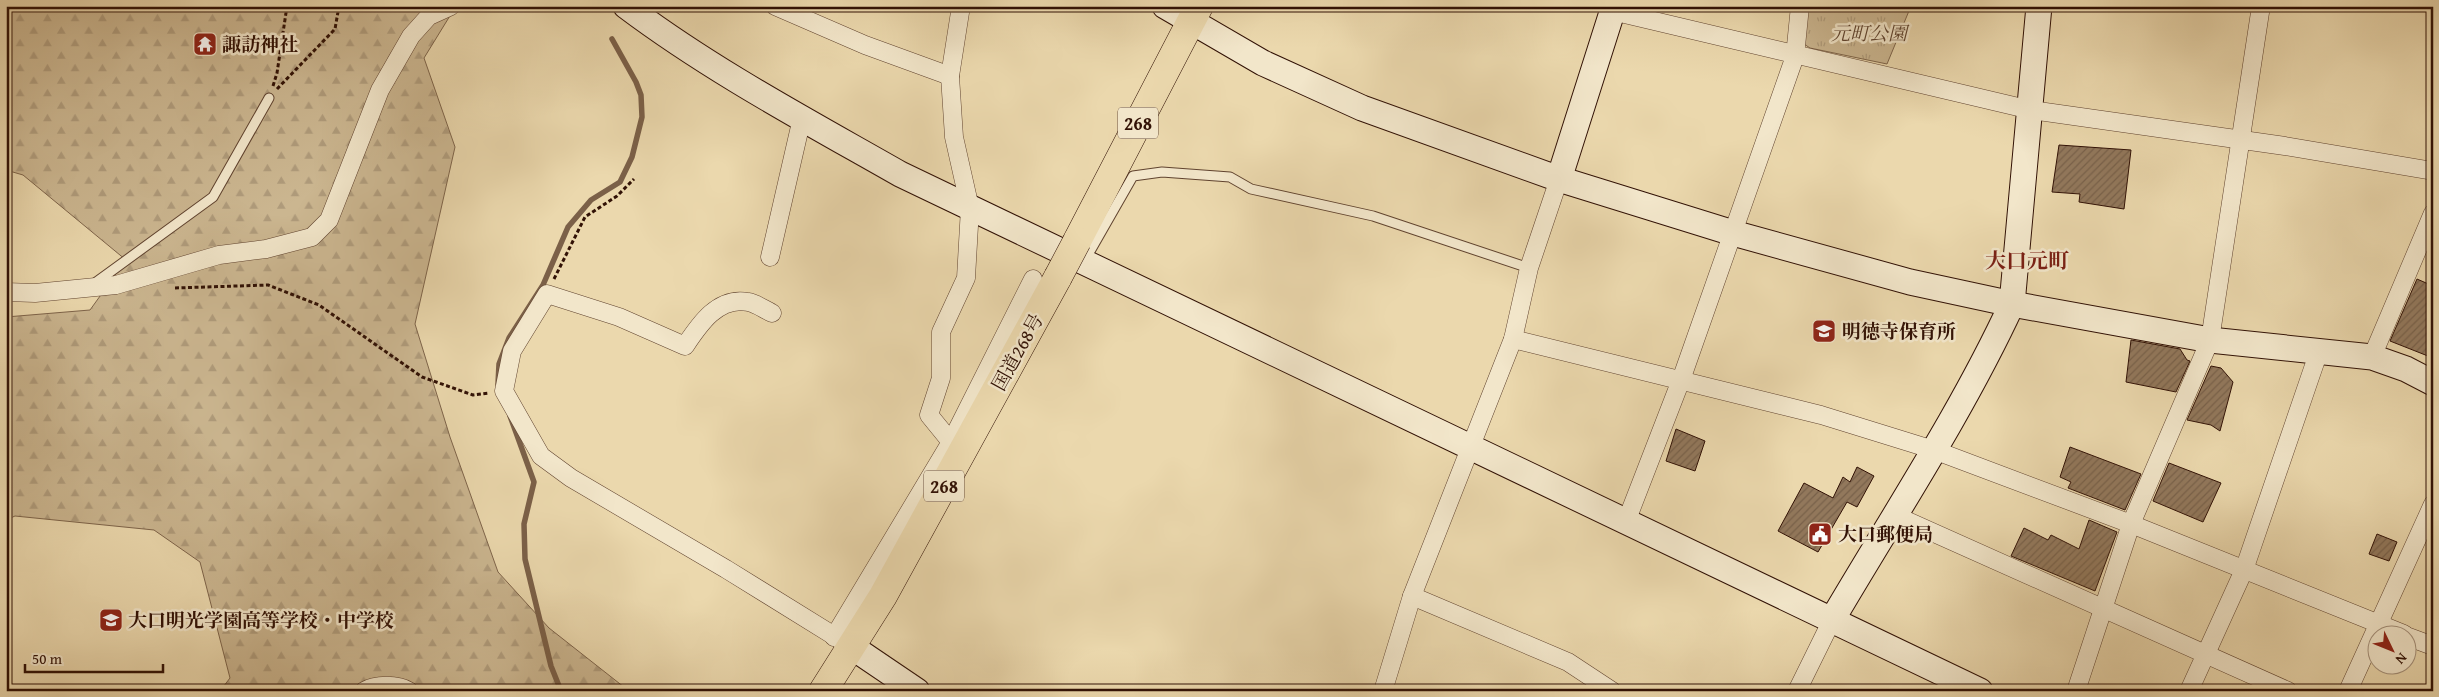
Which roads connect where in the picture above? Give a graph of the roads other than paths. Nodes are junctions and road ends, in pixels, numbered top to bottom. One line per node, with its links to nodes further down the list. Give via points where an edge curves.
1 (452, 6): 26 (street, via 429,16 411,36 380,90 329,220 312,237 266,249 219,255 116,285)
2 (626, 6): 15 (street, via 658,30)
3 (775, 6): 12 (street, via 865,45)
4 (961, 6): 12 (street)
5 (1165, 6): 10 (street)
6 (1800, 6): 11 (street)
7 (2039, 6): 14 (street)
8 (2261, 6): 16 (street)
9 (1613, 9): 11 (street); 18 (street)
10 (1195, 13): 18 (street, via 1263,64 1362,108); 22 (highway, 国道268号 / 268)
11 (1795, 56): 14 (street); 21 (street)
12 (950, 76): 19 (street, via 954,137)
13 (269, 98): 26 (lane, via 213,197)
14 (2031, 110): 16 (street); 28 (street)
15 (802, 118): 19 (street, via 900,174); 23 (street)
16 (2240, 141): 17 (street); 31 (street)
17 (2433, 171)
18 (1559, 179): 21 (street); 24 (street)
19 (970, 208): 22 (street); 36 (street, via 966,278 941,332 941,378 929,415)
20 (2433, 213): 33 (street)
21 (1733, 232): 28 (street, via 1910,282); 34 (street)
22 (1080, 252): 24 (lane, via 1134,176 1162,172 1230,177 1251,189 1373,216); 25 (highway, 国道268号 / 268, bridge); 37 (street)
23 (770, 257)
24 (1529, 268): 30 (street)
25 (1046, 278): 36 (street); 49 (highway, 国道268号 / 268, via 883,596)
26 (87, 289): 27 (street)
27 (6, 292)
28 (2012, 304): 31 (street); 38 (street)
29 (772, 313): 49 (street, via 748,302 732,302 715,310 700,323 686,346 618,317 547,294 512,351 504,391 541,456 571,478)
30 (1513, 339): 34 (street); 37 (street)
31 (2210, 340): 32 (street); 42 (street)
32 (2319, 351): 33 (street); 43 (street)
33 (2372, 357): 35 (street)
34 (1681, 380): 38 (street, via 1821,415); 41 (street)
35 (2433, 383)
36 (951, 442): 49 (street)
37 (1469, 448): 41 (street); 44 (street)
38 (1934, 450): 40 (street); 42 (street)
39 (2433, 504): 47 (street)
40 (1894, 515): 45 (street); 46 (street)
41 (1626, 522): 46 (street)
42 (2131, 524): 43 (street); 45 (street)
43 (2244, 570): 47 (street); 52 (street)
44 (1412, 596): 57 (street); 58 (street, via 1568,662)
45 (2102, 608): 52 (street); 61 (street)
46 (1832, 620): 59 (street); 60 (street)
47 (2379, 624)
48 (2416, 639): 50 (street)
49 (843, 642): 55 (highway, 国道268号 / 268); 56 (street)
50 (2433, 646)
51 (2366, 652): 64 (street)
52 (2206, 654): 62 (street); 63 (street)
53 (364, 691): 54 (street, via 402,686)
54 (409, 691)
55 (823, 691)
56 (918, 691)
57 (1383, 691)
58 (1612, 691)
59 (1798, 691)
60 (1980, 691)
61 (2076, 691)
62 (2189, 691)
63 (2288, 691)
64 (2348, 691)

